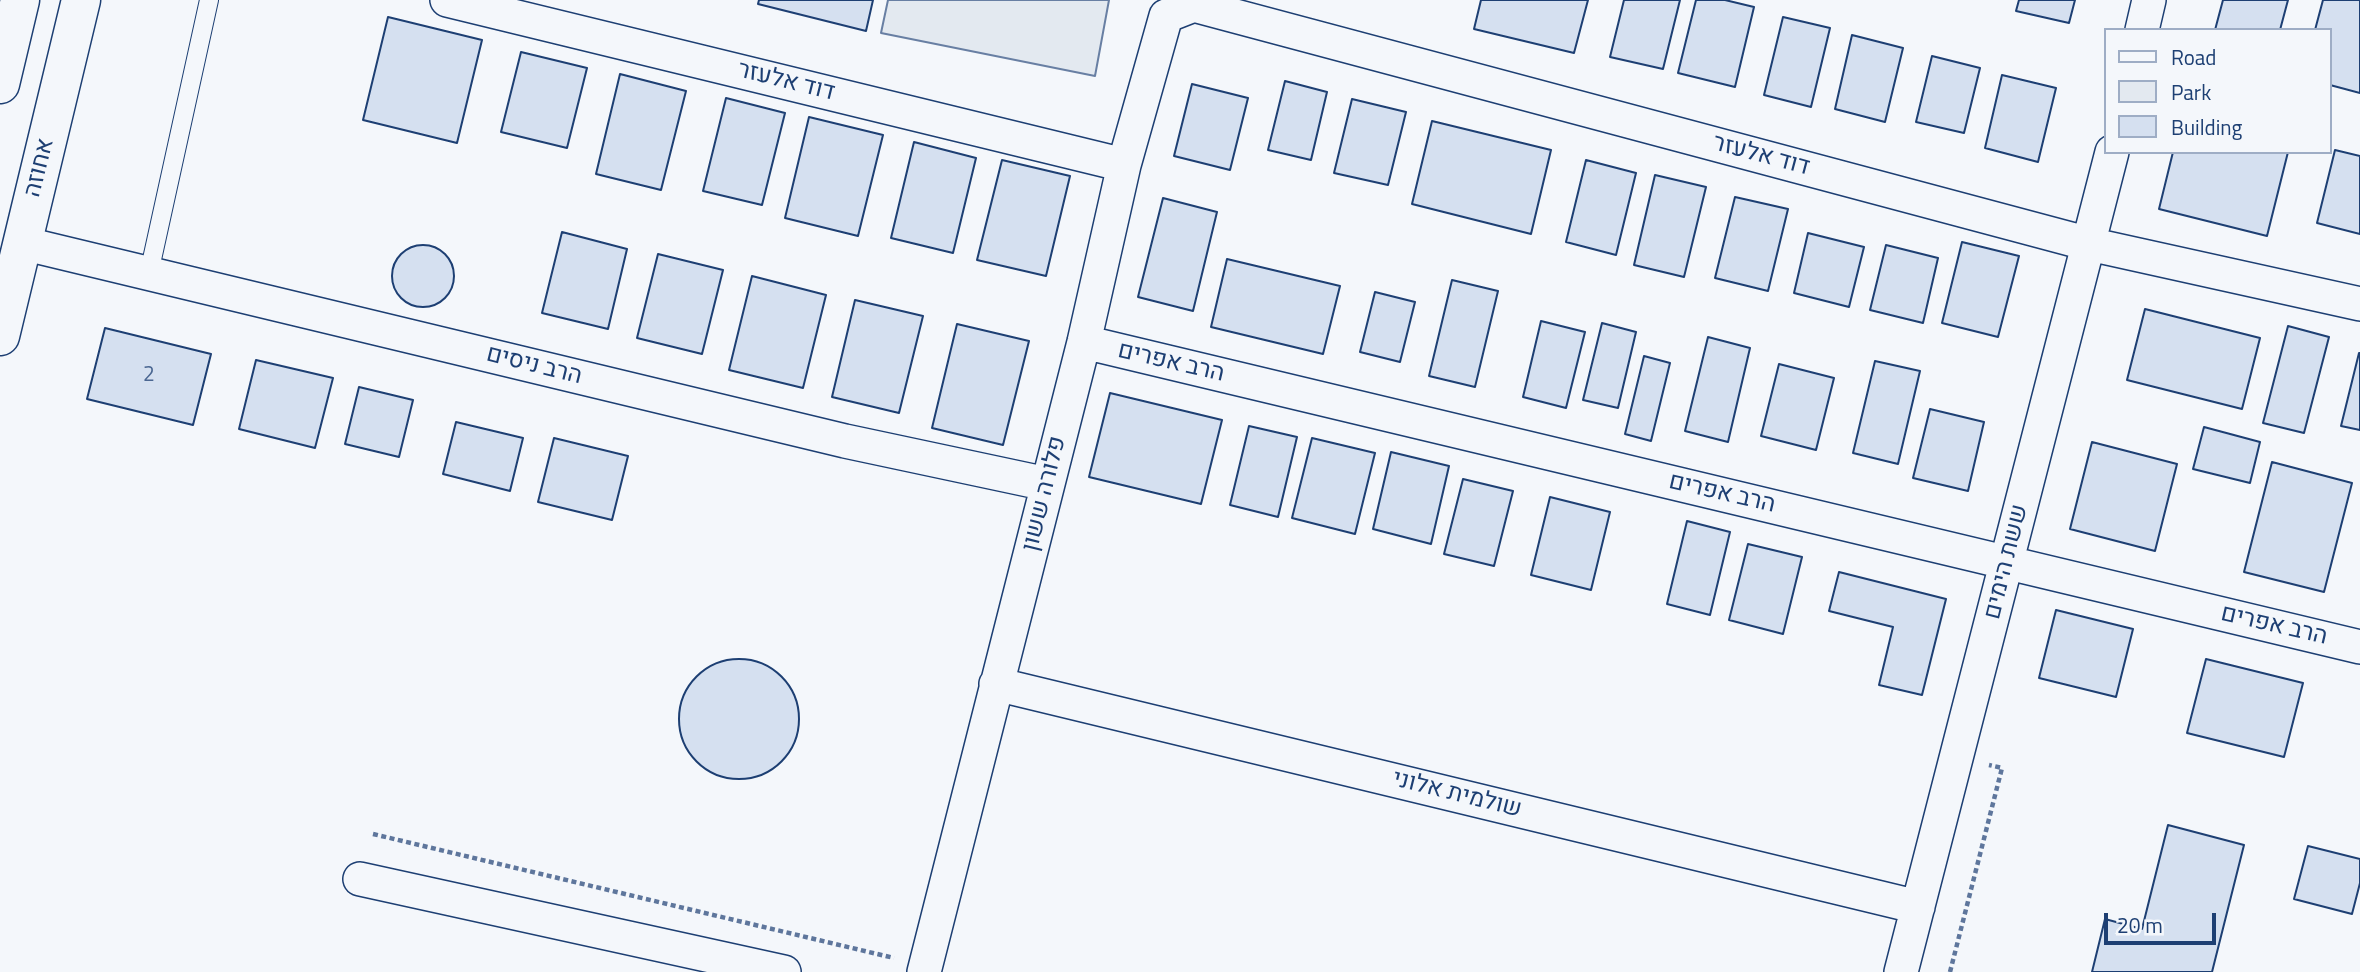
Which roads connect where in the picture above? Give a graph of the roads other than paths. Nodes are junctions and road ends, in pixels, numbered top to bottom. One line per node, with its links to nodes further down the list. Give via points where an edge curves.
1 (20, 0): 8 (main road)
2 (81, 0): 11 (main road, אחוזה)
3 (209, 0): 13 (lane)
4 (447, 0): 10 (street, דוד אלעזר)
5 (2149, 0): 7 (street)
6 (1166, 16): 10 (street, פלורה ששון); 12 (street, דוד אלעזר, via 1194,5)
7 (2142, 28)
8 (0, 84)
9 (2112, 154): 12 (street, ששת הימים)
10 (1124, 165): 16 (street, פלורה ששון)
11 (22, 243): 13 (street, הרב ניסים); 15 (main road, אחוזה)
12 (2089, 244): 14 (street, דוד אלעזר); 18 (street, ששת הימים)
13 (149, 273): 17 (street, הרב ניסים, via 845,441)
14 (2360, 304)
15 (0, 337)
16 (1084, 342): 17 (street, פלורה ששון); 18 (street, הרב אפרים)
17 (1047, 484): 20 (street, פלורה ששון)
18 (2007, 563): 19 (street, הרב אפרים); 22 (street, ששת הימים)
19 (2360, 647)
20 (996, 684): 22 (street, שולמית אלוני); 23 (street, פלורה ששון)
21 (360, 878): 24 (street)
22 (1918, 907): 25 (street, ששת הימים)
23 (925, 969)
24 (784, 972)
25 (1901, 972)

